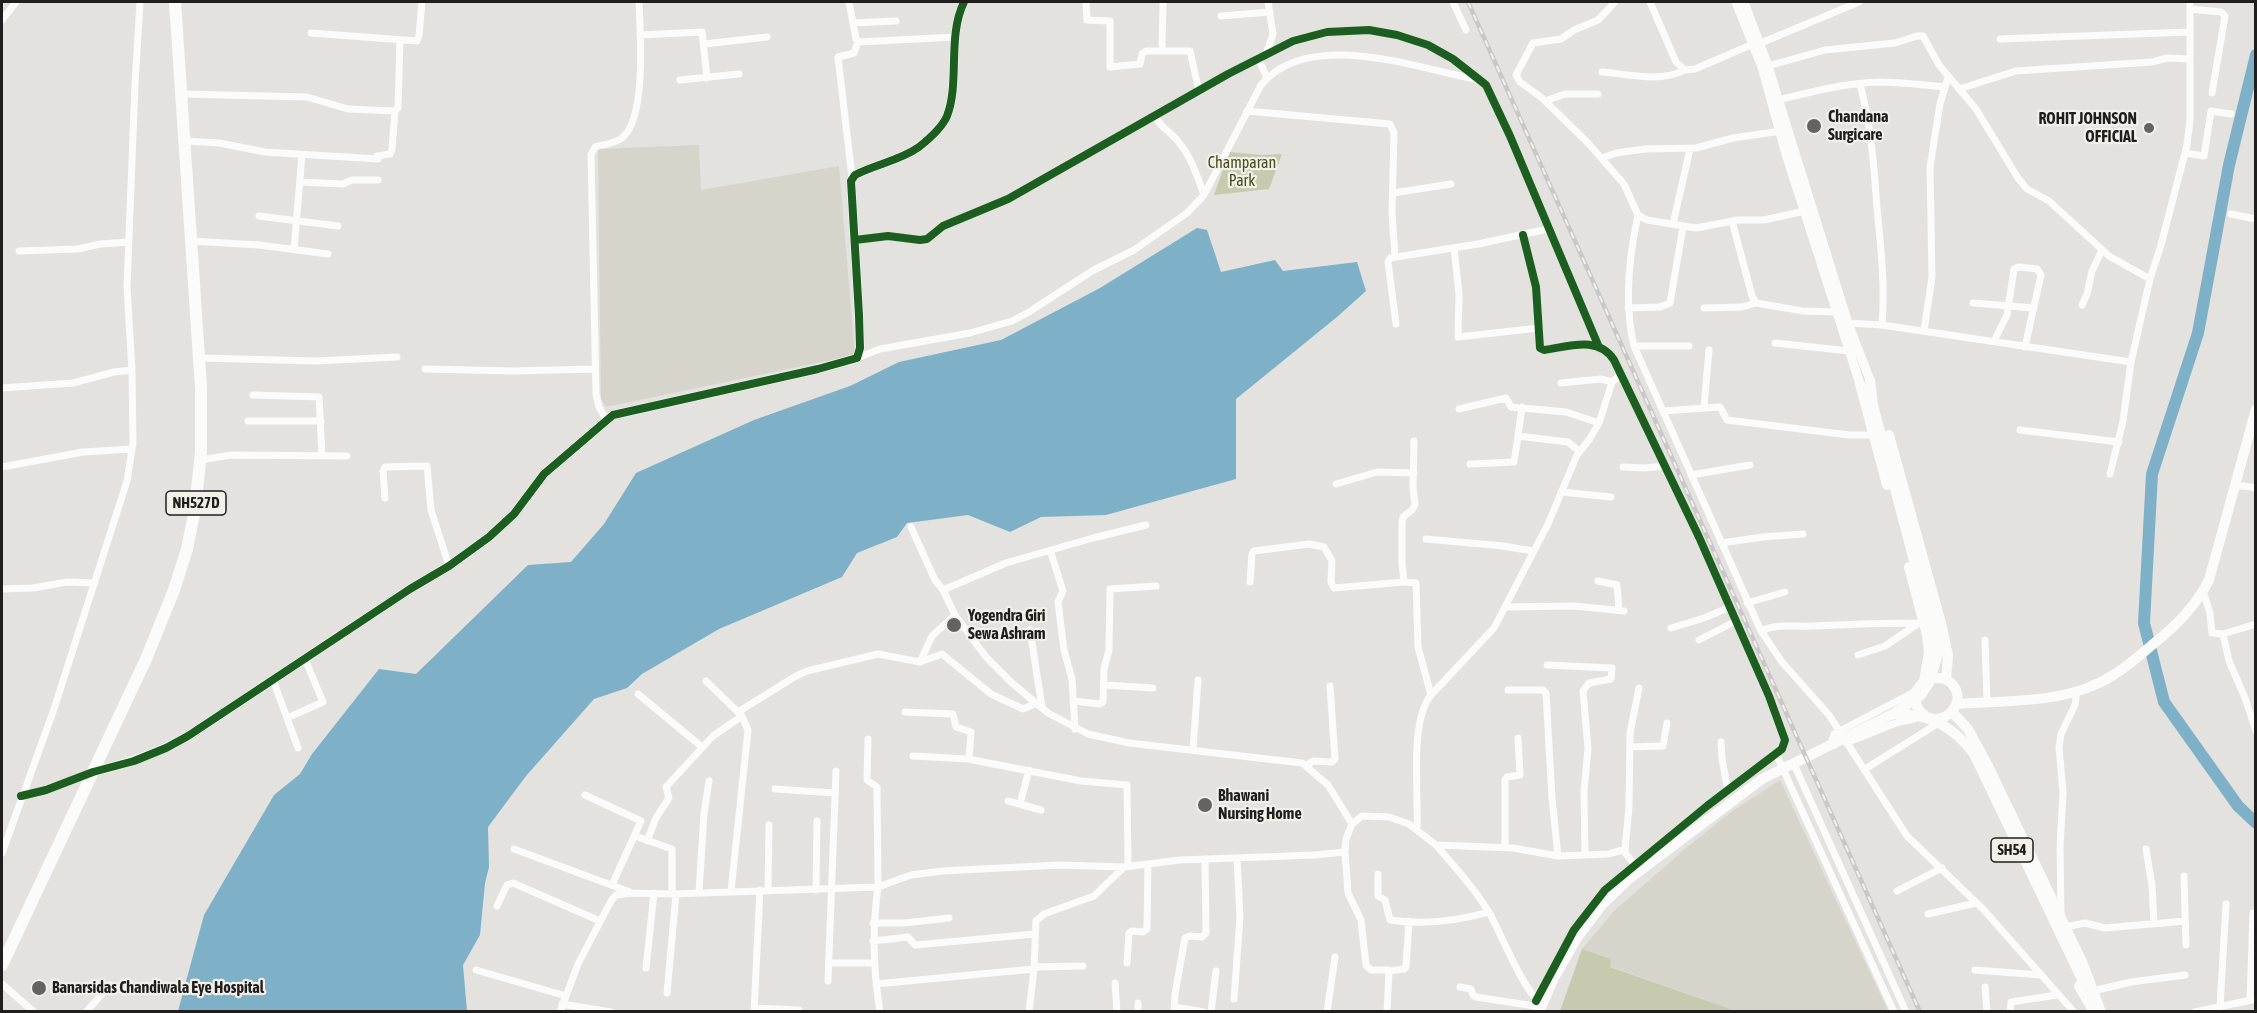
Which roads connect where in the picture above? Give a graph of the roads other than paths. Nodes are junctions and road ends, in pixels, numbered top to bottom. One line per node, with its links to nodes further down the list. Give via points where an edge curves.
1 (16, 2): 24 (street)
2 (140, 2): 89 (street)
3 (175, 2): 55 (highway, NH527D)
4 (422, 2): 34 (street, via 419,39)
5 (639, 2): 30 (street)
6 (849, 2): 26 (street)
7 (964, 2): 32 (street)
8 (1086, 2): 38 (street, via 1087,20 1110,21 1110,67 1139,64 1143,52)
9 (1163, 2): 38 (street)
10 (1268, 2): 21 (street)
11 (1454, 2): 27 (street)
12 (1615, 2): 58 (street, via 1598,20 1561,39 1533,43 1516,75)
13 (1650, 2): 42 (street, via 1676,62)
14 (1736, 2): 36 (street)
15 (1744, 2): 36 (street)
16 (1834, 2): 20 (street)
17 (1859, 2): 20 (street)
18 (2220, 2): 22 (street)
19 (2190, 5): 22 (street); 28 (street)
20 (1838, 10): 36 (street)
21 (1270, 12): 23 (street); 39 (street, via 1273,38)
22 (2221, 12): 54 (street, via 2225,18)
23 (1221, 16)
24 (2, 20)
25 (896, 21): 26 (street)
26 (853, 23): 35 (street)
27 (1466, 30)
28 (2190, 32): 33 (street); 40 (street)
29 (311, 33): 34 (street)
30 (640, 35): 37 (street, via 701,32); 123 (street, via 640,87 632,121 624,136 595,147 591,155)
31 (767, 37): 37 (street)
32 (955, 37): 35 (street); 69 (street, via 951,102 941,126 906,155)
33 (2000, 39)
34 (400, 40): 59 (street)
35 (858, 42): 69 (street, via 854,53 838,57)
36 (1757, 43): 41 (street); 42 (street); 63 (street)
37 (705, 44): 46 (street)
38 (1162, 51): 53 (street, via 1191,52)
39 (1262, 56): 47 (street); 49 (street, via 1309,36 1369,30 1428,45); 53 (street)
40 (2190, 59): 52 (street, via 2016,71); 66 (street, via 2190,120)
41 (1768, 66): 45 (street, via 1825,50 1895,43 1920,35); 57 (street)
42 (1685, 70): 43 (street, via 1660,77)
43 (1602, 72)
44 (739, 74): 46 (street)
45 (1948, 76): 51 (street); 52 (street)
46 (707, 78): 48 (street)
47 (1267, 78): 49 (street, via 1292,63 1344,55 1405,63); 60 (street)
48 (680, 80)
49 (1482, 81): 85 (street, via 1510,136)
50 (1860, 84): 51 (street); 57 (street); 107 (street, via 1870,123 1874,164 1884,286)
51 (1944, 87): 109 (street, via 1930,167 1932,277)
52 (1959, 89): 92 (street, via 1993,134 2022,184 2049,201)
53 (1198, 91): 62 (street)
54 (2212, 93)
55 (181, 94): 59 (street, via 307,97 348,110); 64 (highway, NH527D)
56 (1598, 94): 58 (street, via 1565,94)
57 (1778, 100): 105 (street)
58 (1545, 101): 68 (street)
59 (395, 111): 67 (street, via 390,154)
60 (1247, 111): 73 (street, via 1390,124 1394,133); 74 (street)
61 (2231, 114): 66 (street, via 2211,111 2204,156)
62 (1155, 116): 74 (street, via 1187,154); 87 (street, via 1008,199 943,225 927,239 888,236)
63 (1781, 130): 65 (street); 75 (street)
64 (184, 141): 67 (street); 88 (highway, NH527D)
65 (1690, 149): 68 (street, via 1644,149); 82 (street)
66 (2185, 153): 96 (street)
67 (302, 155): 71 (street)
68 (1602, 159): 77 (street, via 1624,184)
69 (852, 177): 87 (street)
70 (378, 180): 71 (street, via 343,184)
71 (300, 182): 80 (street)
72 (1451, 184): 73 (street)
73 (1393, 193): 95 (street)
74 (1204, 195): 120 (street, via 1187,213 1134,250 1012,321 970,333 880,349)
75 (1805, 211): 81 (street, via 1764,220); 104 (street)
76 (2231, 214): 79 (street)
77 (1638, 215): 82 (street); 101 (street)
78 (259, 216): 80 (street)
79 (2256, 219)
80 (297, 220): 83 (street); 91 (street)
81 (1732, 221): 84 (street); 97 (street)
82 (1673, 225): 84 (street)
83 (338, 226)
84 (1683, 227): 101 (street, via 1670,303)
85 (1548, 229): 86 (street); 112 (street)
86 (1523, 235): 90 (street); 108 (street, via 1536,287)
87 (855, 240): 120 (street, via 860,348)
88 (191, 241): 91 (street); 119 (highway, NH527D)
89 (129, 242): 93 (street); 124 (street, via 127,287)
90 (1454, 248): 95 (street); 108 (street, via 1458,337)
91 (294, 249): 94 (street)
92 (2102, 250): 96 (street); 99 (street)
93 (18, 251)
94 (328, 254)
95 (1395, 256): 106 (street, via 1388,262)
96 (2150, 279): 121 (street)
97 (1756, 303): 102 (street); 104 (street)
98 (1973, 303): 100 (street)
99 (2082, 305)
100 (2010, 306): 103 (street); 103 (street, via 2013,273 2019,267 2041,273); 110 (street)
101 (1628, 308): 113 (street)
102 (1704, 308)
103 (2034, 308): 115 (street)
104 (1837, 312): 117 (street)
105 (1848, 323): 107 (street); 127 (street)
106 (1396, 324)
107 (1882, 325): 109 (street)
108 (1539, 328): 112 (street, via 1542,350)
109 (1924, 331): 110 (street)
110 (1995, 341): 115 (street)
111 (1775, 343): 117 (street)
112 (1598, 345): 125 (street, via 1609,353)
113 (1634, 346): 114 (street); 135 (street)
114 (1689, 346)
115 (2025, 346): 121 (street)
116 (1709, 350): 132 (street)
117 (1849, 351): 127 (street)
118 (397, 357): 119 (street, via 317,361)
119 (200, 358): 150 (highway, NH527D)
120 (857, 358): 136 (street, via 623,411)
121 (2131, 362): 145 (street)
122 (425, 369): 123 (street)
123 (595, 369): 136 (street, via 597,402)
124 (132, 370): 129 (street, via 73,383); 146 (street)
125 (1620, 375): 126 (street); 153 (street)
126 (1611, 382): 128 (street, via 1601,379); 139 (street)
127 (1865, 382): 141 (main road); 201 (main road, SH54, via 1888,434 1941,623 1948,655); 219 (main road, via 1938,654 1933,675 1921,695)
128 (1561, 383)
129 (2, 388)
130 (253, 395): 137 (street, via 318,396)
131 (1522, 407): 133 (street, via 1511,407 1506,398); 139 (street, via 1566,412); 142 (street)
132 (1704, 407): 135 (street); 141 (street, via 1720,406 1727,420)
133 (1459, 409)
134 (2256, 409): 143 (main road)
135 (1663, 411): 158 (street)
136 (606, 419): 172 (street, via 544,474 506,522)
137 (321, 420): 138 (street); 148 (street)
138 (248, 421)
139 (1599, 423): 147 (street)
140 (2020, 430): 145 (street)
141 (1874, 435): 187 (main road)
142 (1518, 437): 147 (street, via 1568,442); 151 (street, via 1514,462)
143 (2252, 440): 160 (main road)
144 (1414, 441): 156 (street)
145 (2119, 442): 157 (street)
146 (132, 449): 154 (street, via 83,452); 174 (street, via 127,481)
147 (1579, 451): 162 (street)
148 (322, 456): 149 (street); 150 (street, via 231,455)
149 (347, 456)
150 (200, 460): 242 (highway, NH527D, via 191,533 174,590)
151 (1470, 464)
152 (1750, 465): 158 (street)
153 (1665, 466): 155 (street); 184 (street)
154 (2, 467)
155 (1623, 467)
156 (1414, 473): 159 (street, via 1377,472); 176 (street, via 1415,505 1402,522)
157 (2110, 474)
158 (1691, 475): 169 (street)
159 (1336, 484)
160 (2236, 486): 161 (street); 180 (main road)
161 (2256, 488)
162 (1561, 492): 163 (street); 171 (street)
163 (1611, 497)
164 (385, 498): 172 (street, via 385,467 427,466 431,510)
165 (1146, 525): 170 (street)
166 (911, 527): 179 (street)
167 (1803, 534): 169 (street)
168 (1426, 538): 171 (street)
169 (1721, 543): 182 (street)
170 (1050, 550): 179 (street, via 1006,563); 213 (street, via 1063,591 1058,602)
171 (1533, 551): 183 (street)
172 (449, 566): 196 (street)
173 (1598, 581): 183 (street, via 1617,585 1621,610)
174 (95, 582): 178 (street); 248 (street)
175 (1250, 582): 176 (street, via 1254,551 1309,544 1324,547 1332,562 1334,588)
176 (1404, 582): 212 (street, via 1417,586 1418,647)
177 (1156, 586): 204 (street, via 1109,590)
178 (2, 589)
179 (943, 590): 185 (street)
180 (2203, 591): 192 (street, via 2211,631); 210 (main road, via 2171,629 2119,672)
181 (1785, 592): 182 (street)
182 (1747, 603): 191 (street)
183 (1506, 607): 212 (street, via 1489,635)
184 (1730, 607): 186 (street); 189 (street)
185 (955, 615): 197 (street, via 932,636); 215 (street, via 986,657)
186 (1736, 621): 193 (street); 234 (street, via 1783,733 1785,745)
187 (1922, 623): 191 (street, via 1780,625); 195 (street, via 1885,646); 203 (main road, via 1929,652)
188 (2256, 624): 192 (street)
189 (1671, 628)
190 (1030, 630): 215 (street)
191 (1761, 631): 225 (street)
192 (2223, 634): 224 (street, via 2229,662)
193 (1699, 640)
194 (1985, 640): 214 (street)
195 (1858, 655)
196 (305, 659): 199 (street); 220 (street, via 323,702)
197 (920, 662): 215 (street, via 942,654 996,697 1023,709); 218 (street, via 878,654 819,667 796,676)
198 (1547, 665): 265 (street, via 1612,668 1611,679 1589,683 1584,691 1588,749)
199 (273, 680): 220 (street); 242 (street, via 166,748)
200 (1198, 680): 233 (street)
201 (1946, 680): 203 (main road, via 1939,677); 216 (main road, SH54, via 1954,688)
202 (706, 681): 218 (street)
203 (1924, 681): 209 (main road)
204 (1104, 685): 206 (street); 213 (street, via 1102,704)
205 (1330, 686): 238 (street, via 1335,759)
206 (1153, 688)
207 (1639, 688): 231 (street)
208 (1508, 690): 266 (street, via 1546,693)
209 (1916, 691): 221 (main road, SH54, via 1916,705); 225 (street)
210 (2077, 691): 214 (main road); 296 (street, via 2059,747 2064,798 2060,848)
211 (638, 694): 230 (street)
212 (1431, 695): 255 (street, via 1420,725)
213 (1074, 701): 223 (street)
214 (1987, 702): 216 (main road)
215 (1039, 705): 223 (street)
216 (1954, 708): 221 (main road, via 1945,718); 296 (main road, SH54, via 1988,766)
217 (905, 712): 236 (street, via 953,714 956,727 971,733)
218 (740, 714): 230 (street); 280 (street, via 748,730 748,741)
219 (1893, 714): 237 (main road); 321 (main road, SH54, via 1931,719 1966,743)
220 (287, 718): 232 (street)
221 (1932, 720): 229 (street, via 1896,723); 239 (street); 321 (main road, SH54, via 1958,744 1976,774 2052,934)
222 (1667, 723): 231 (street, via 1663,746)
223 (1075, 729): 233 (street, via 1129,743)
224 (2256, 731)
225 (1839, 732): 229 (street); 229 (street, via 1832,736 1833,743)
226 (1518, 738): 259 (street, via 1520,775 1505,780)
227 (868, 739): 276 (street, via 867,780 877,787)
228 (1722, 742): 245 (street)
229 (1847, 742): 239 (street)
230 (702, 747): 257 (street, via 666,788 669,797)
231 (1630, 747): 262 (street)
232 (298, 748)
233 (1193, 750): 238 (street)
234 (1776, 754): 245 (street); 348 (street)
235 (913, 756): 236 (street)
236 (969, 759): 240 (street)
237 (1793, 762): 330 (main road, via 1762,779 1629,879 1602,905 1577,938); 349 (street)
238 (1306, 765): 253 (street, via 1328,785)
239 (1865, 769): 272 (street, via 1899,826)
240 (1029, 770): 250 (street); 271 (street, via 1093,783 1127,785)
241 (836, 771): 246 (street)
242 (93, 772): 248 (street); 306 (highway, NH527D)
243 (709, 781): 282 (street)
244 (775, 789): 246 (street)
245 (1728, 790): 270 (street)
246 (835, 793): 279 (street)
247 (585, 795): 256 (street, via 641,820)
248 (21, 796): 264 (street)
249 (1008, 801): 250 (street)
250 (1020, 804): 251 (street)
251 (1041, 810)
252 (817, 821): 278 (street)
253 (1352, 824): 255 (street, via 1362,816 1389,817); 263 (street)
254 (769, 825): 277 (street)
255 (1417, 830): 258 (street)
256 (635, 836): 257 (street); 275 (street)
257 (647, 841): 285 (street, via 672,850)
258 (1436, 845): 259 (street); 289 (street)
259 (1505, 847): 266 (street)
260 (514, 849): 275 (street)
261 (2146, 849): 298 (street)
262 (1625, 850): 265 (street); 270 (street)
263 (1345, 852): 267 (street); 311 (street, via 1348,893 1361,920 1366,965 1371,970)
264 (2, 853)
265 (1585, 855): 266 (street)
266 (1558, 856)
267 (1237, 858): 268 (street); 327 (street, via 1240,917)
268 (1205, 859): 269 (street); 334 (street, via 1206,933 1185,938)
269 (1148, 864): 271 (street); 305 (street, via 1147,929 1129,933)
270 (1634, 864): 330 (street, via 1589,909 1561,952)
271 (1126, 866): 276 (street, via 943,871 911,875); 299 (street, via 1094,896 1040,917)
272 (1942, 868): 281 (street); 286 (street)
273 (1378, 874): 294 (street, via 1378,896 1385,900 1388,918)
274 (2184, 876): 295 (street)
275 (612, 885): 283 (street)
276 (878, 887): 279 (street); 297 (street)
277 (764, 890): 278 (street); 280 (street); 335 (street)
278 (816, 890): 279 (street)
279 (831, 890): 303 (street)
280 (731, 891): 282 (street)
281 (1897, 891)
282 (699, 892): 285 (street)
283 (632, 893): 284 (street); 293 (street, via 613,897)
284 (654, 893): 285 (street); 308 (street)
285 (674, 894): 324 (street)
286 (1976, 903): 291 (street); 314 (street)
287 (2226, 903): 331 (street)
288 (497, 906): 293 (street, via 507,885 513,883)
289 (1489, 912): 294 (street, via 1461,919); 330 (street)
290 (2253, 913): 328 (street)
291 (1928, 914)
292 (949, 918): 297 (street)
293 (600, 921): 326 (street)
294 (1409, 921): 311 (street, via 1406,968)
295 (2185, 921): 298 (street); 301 (street)
296 (2063, 922): 298 (street, via 2105,928); 321 (main road, SH54)
297 (873, 923): 300 (street)
298 (2154, 924)
299 (1035, 934): 300 (street, via 915,945 908,937); 309 (street)
300 (873, 941): 304 (street)
301 (2186, 945)
302 (1335, 957): 346 (street)
303 (829, 963): 304 (street); 316 (street)
304 (874, 963): 319 (street)
305 (1127, 963)
306 (2, 965)
307 (1083, 966): 309 (street)
308 (646, 968)
309 (1034, 968): 319 (street); 341 (street)
310 (476, 970): 326 (street)
311 (1389, 970): 347 (street)
312 (1975, 970): 314 (street)
313 (1216, 971): 345 (street)
314 (2041, 975): 325 (street)
315 (2185, 975): 321 (street)
316 (828, 981)
317 (1115, 983): 342 (street)
318 (2, 984): 337 (street)
319 (876, 984): 340 (street)
320 (110, 985): 338 (street)
321 (2087, 986): 353 (main road); 354 (main road)
322 (1460, 987): 330 (street, via 1472,989 1476,997)
323 (1985, 987): 350 (street)
324 (667, 993)
325 (2058, 995): 351 (street, via 2011,1002); 352 (street)
326 (566, 996): 332 (street)
327 (1234, 999)
328 (2253, 1000): 333 (street)
329 (1138, 1003): 343 (street)
330 (1540, 1006)
331 (2220, 1007): 333 (street); 355 (street)
332 (561, 1008): 339 (street)
333 (2234, 1008)
334 (1174, 1009): 344 (street)
335 (754, 1010): 336 (street)
336 (799, 1010)
337 (34, 1011)
338 (86, 1011)
339 (611, 1011)
340 (880, 1011)
341 (1029, 1011)
342 (1117, 1011)
343 (1138, 1011)
344 (1204, 1011)
345 (1211, 1011)
346 (1327, 1011)
347 (1387, 1011)
348 (1894, 1011)
349 (1906, 1011)
350 (1987, 1011)
351 (2010, 1011)
352 (2074, 1011)
353 (2094, 1011)
354 (2101, 1011)
355 (2198, 1011)

